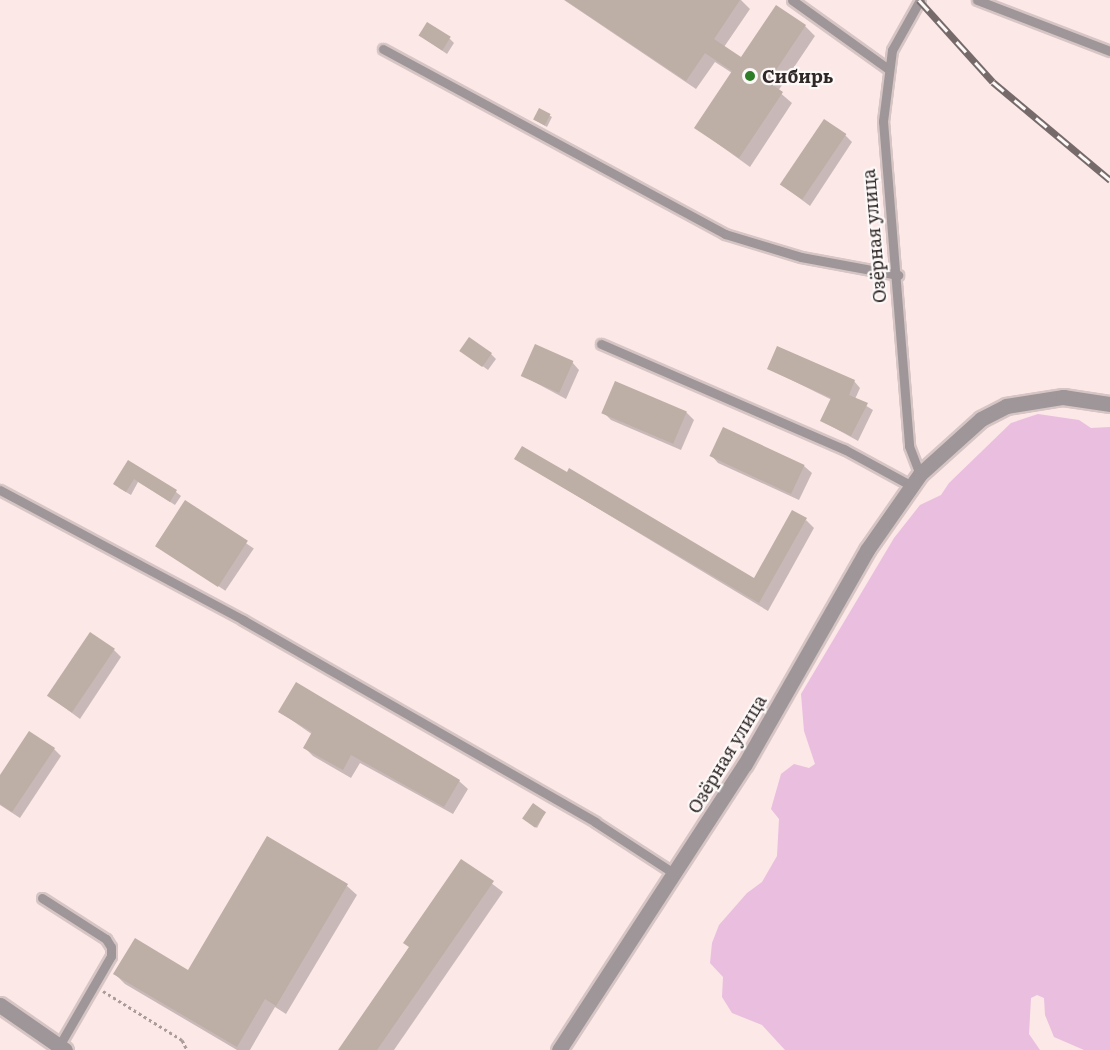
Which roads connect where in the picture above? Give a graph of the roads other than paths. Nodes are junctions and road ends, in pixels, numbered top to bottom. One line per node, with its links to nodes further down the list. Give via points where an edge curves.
1 (792, 0): 6 (lane)
2 (920, 0): 6 (lane, Озёрная улица, via 897,37)
3 (977, 0): 5 (lane)
4 (383, 49): 7 (lane, via 725,234 801,256)
5 (1110, 51)
6 (887, 68): 7 (lane, Озёрная улица, via 883,121)
7 (898, 275): 10 (lane, Озёрная улица, via 909,446)
8 (601, 344): 10 (lane)
9 (1110, 404): 10 (street, Озёрная улица, via 1063,397 1006,406 981,419)
10 (916, 480): 12 (street, Озёрная улица, via 867,550 757,743)
11 (0, 490): 12 (lane, via 243,620 595,822)
12 (675, 874): 16 (street, Озёрная улица)
13 (42, 898): 15 (lane, via 106,939 111,947 111,956)
14 (0, 1005): 15 (street)
15 (62, 1048)
16 (559, 1050)

